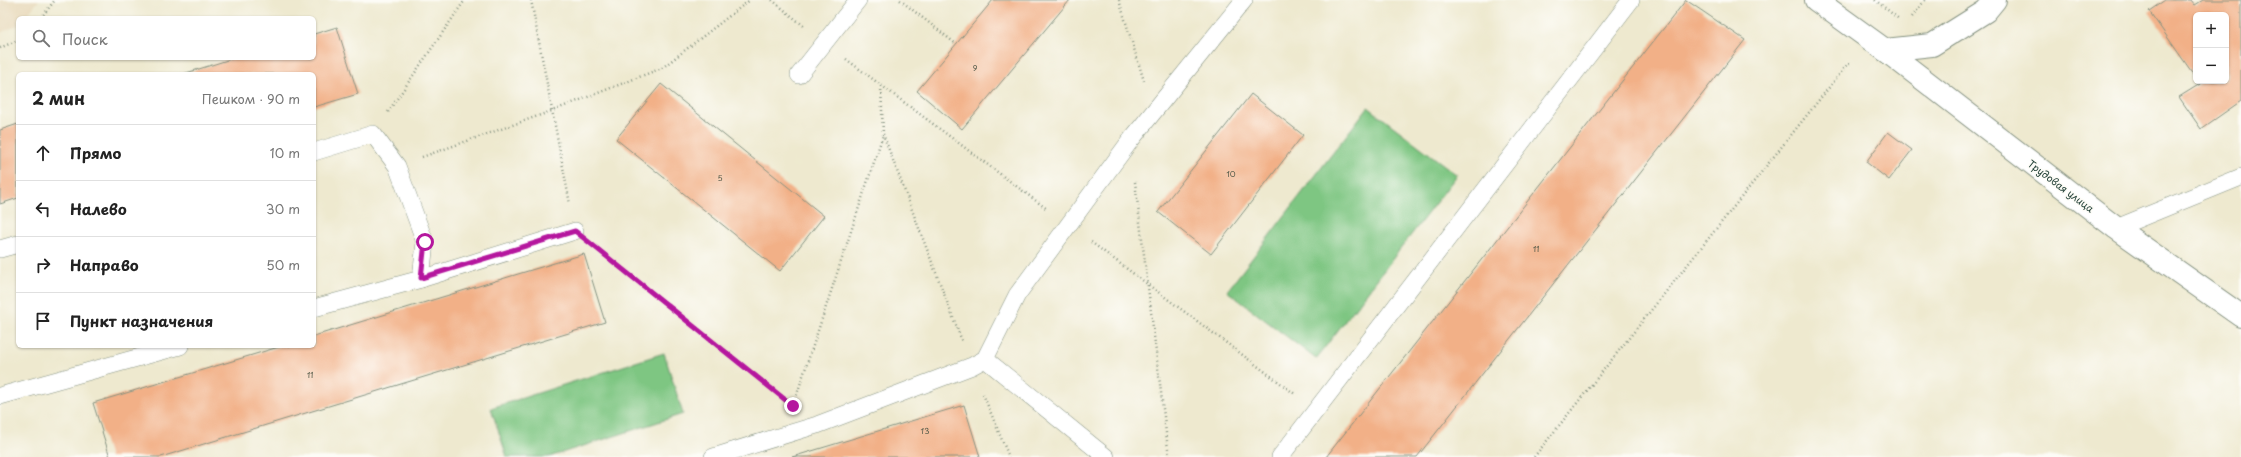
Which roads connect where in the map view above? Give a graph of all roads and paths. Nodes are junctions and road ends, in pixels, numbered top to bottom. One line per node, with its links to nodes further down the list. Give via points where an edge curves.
1 (55, 0): 14 (path)
2 (465, 0): 25 (path)
3 (531, 0): 23 (path)
4 (750, 0): 23 (path, via 662,68)
5 (772, 0): 17 (path)
6 (858, 0): 17 (lane)
7 (900, 0): 18 (path)
8 (1119, 0): 24 (path)
9 (1244, 0): 24 (lane)
10 (1631, 0): 43 (lane)
11 (1816, 0): 20 (street, Трудовая улица)
12 (1925, 0): 15 (path)
13 (1995, 0): 20 (street, via 1986,11 1932,45)
14 (43, 16)
15 (1911, 18)
16 (16, 41): 19 (path)
17 (823, 42): 21 (lane); 22 (path)
18 (956, 44)
19 (0, 48)
20 (1885, 50): 32 (street, Трудовая улица); 49 (path, via 1847,65)
21 (799, 75)
22 (881, 86): 26 (path); 31 (path)
23 (552, 111): 29 (path); 33 (path)
24 (1154, 112): 27 (lane)
25 (373, 134): 28 (lane); 29 (lane)
26 (883, 134): 33 (path, via 793,406); 41 (path)
27 (1130, 141): 31 (lane); 37 (path)
28 (316, 151)
29 (397, 166): 36 (lane, via 425,242)
30 (2241, 177): 32 (lane)
31 (1068, 225): 37 (path); 41 (lane, via 1017,295)
32 (2116, 228): 39 (street, Трудовая улица)
33 (575, 231): 36 (lane)
34 (16, 245): 35 (lane)
35 (0, 249)
36 (421, 278): 38 (lane)
37 (1148, 284): 43 (path); 47 (path)
38 (316, 307)
39 (2241, 316)
40 (173, 348): 42 (lane)
41 (978, 362): 44 (lane, via 817,425); 45 (path); 46 (lane)
42 (0, 396)
43 (1317, 410): 48 (lane)
44 (713, 457)
45 (1009, 457)
46 (1106, 457)
47 (1169, 457)
48 (1280, 457)
49 (1534, 457)

